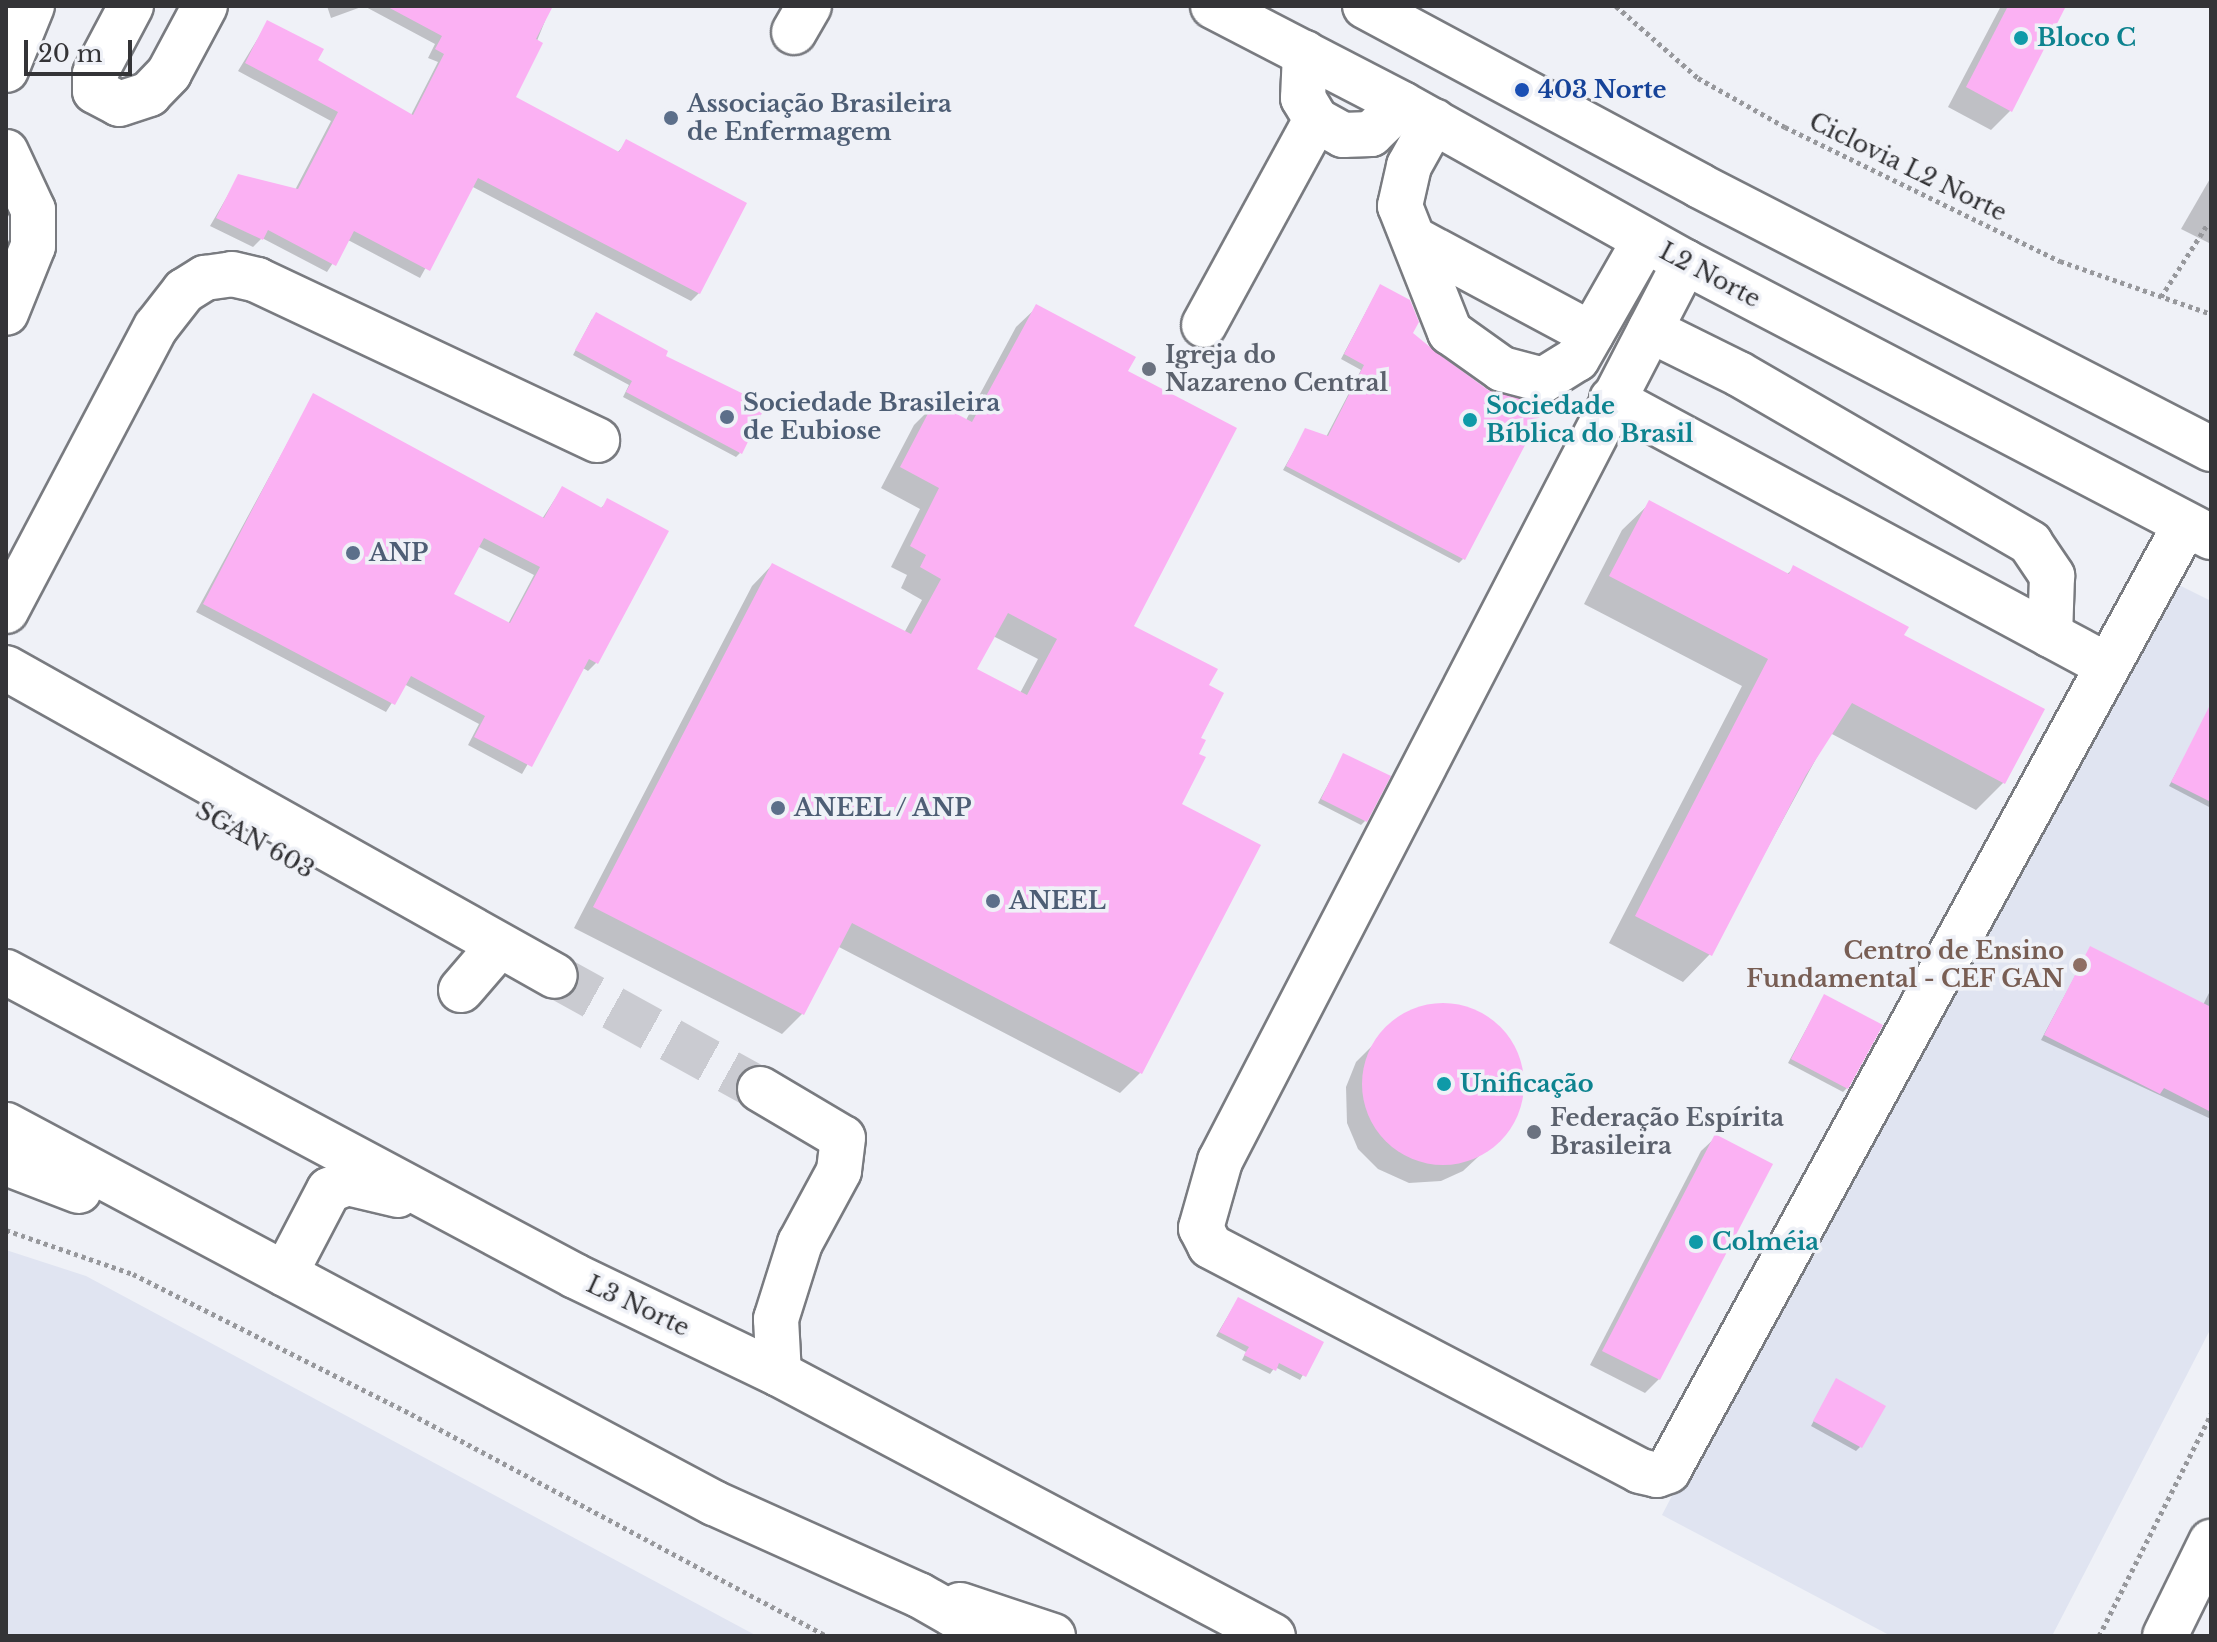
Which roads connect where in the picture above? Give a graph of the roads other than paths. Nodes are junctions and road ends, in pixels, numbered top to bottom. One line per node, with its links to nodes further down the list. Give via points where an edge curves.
1 (32, 6): 7 (main road)
2 (131, 6): 3 (main road, via 95,74 95,91 119,104 149,94 169,73)
3 (205, 6)
4 (1213, 6): 6 (main road, L2 Norte)
5 (1365, 6): 20 (main road, via 1700,186)
6 (1305, 53): 8 (main road, L2 Norte); 9 (main road, via 1303,98)
7 (6, 70)
8 (1418, 112): 9 (main road, via 1371,134 1343,135); 11 (main road, via 1400,206); 12 (main road, L2 Norte)
9 (1316, 120): 15 (main road)
10 (6, 152): 14 (main road, via 33,210 33,246)
11 (1414, 239): 17 (main road); 17 (main road, via 1450,332 1502,369 1543,380 1577,359)
12 (1645, 240): 13 (main road, L2 Norte); 17 (main road)
13 (1685, 262): 16 (main road); 21 (main road, L2 Norte)
14 (6, 313)
15 (1204, 325)
16 (1650, 330): 18 (main road); 23 (main road, via 1739,374 2030,543 2052,576)
17 (1591, 334)
18 (1612, 399): 23 (main road); 24 (main road, via 1220,1161 1201,1228 1210,1246 1640,1471 1668,1471)
19 (597, 440): 22 (main road, via 257,280 232,274 205,278 184,291 156,327)
20 (2211, 449)
21 (2198, 531): 24 (main road)
22 (6, 611)
23 (2050, 635): 24 (main road)
24 (2108, 666)
25 (6, 668): 27 (main road, SGAN 603)
26 (6, 700): 27 (main road, SGAN 603)
27 (480, 968): 29 (main road, SGAN 603)
28 (6, 972): 33 (main road, L3 Norte)
29 (555, 976)
30 (760, 1089): 36 (main road, via 843,1138 839,1171 800,1243 776,1319)
31 (6, 1125): 34 (main road)
32 (6, 1163): 34 (main road)
33 (447, 1206): 35 (main road, via 348,1183 329,1190); 36 (main road, L3 Norte, via 575,1276)
34 (200, 1228): 35 (main road)
35 (285, 1274): 38 (main road, via 714,1503)
36 (779, 1374): 39 (main road, L3 Norte)
37 (2211, 1542): 44 (main road)
38 (919, 1595): 40 (main road); 41 (main road, via 1000,1615)
39 (1194, 1596): 42 (main road, via 1211,1613); 43 (main road, L3 Norte)
40 (991, 1636)
41 (1053, 1636)
42 (1221, 1636)
43 (1273, 1636)
44 (2165, 1636)

